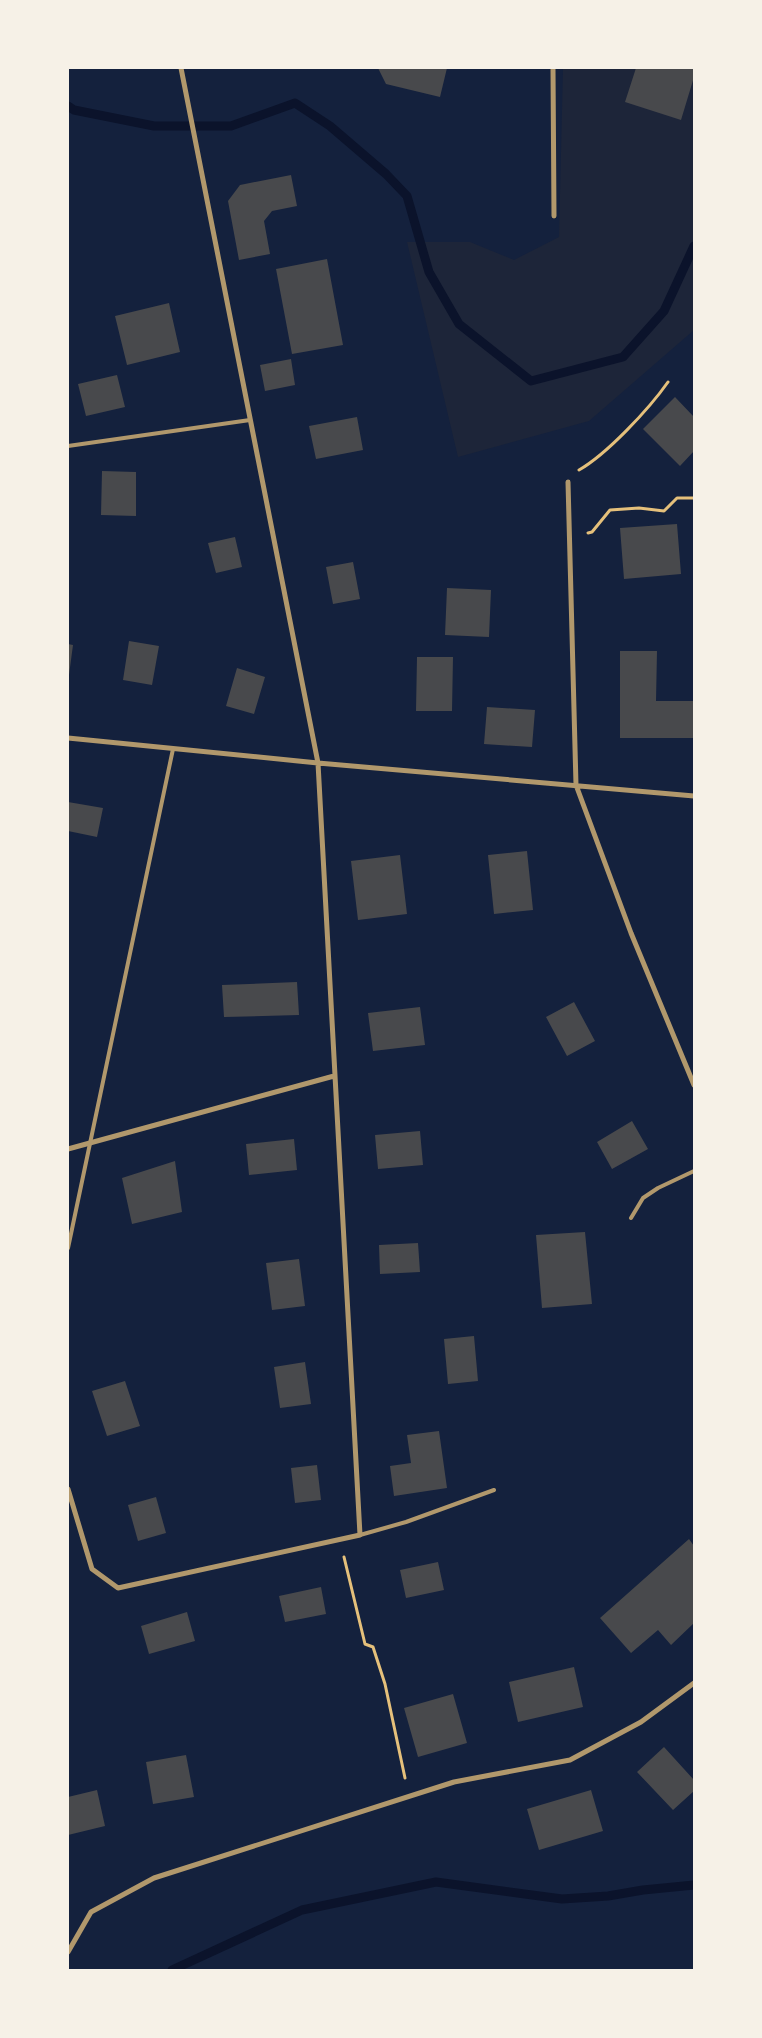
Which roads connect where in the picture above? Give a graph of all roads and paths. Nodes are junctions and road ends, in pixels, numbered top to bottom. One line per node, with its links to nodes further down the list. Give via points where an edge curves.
1 (181, 68): 5 (street)
2 (553, 68): 3 (street)
3 (554, 216)
4 (668, 382): 7 (path, via 633,423)
5 (250, 420): 6 (lane); 12 (street)
6 (68, 446)
7 (568, 482): 9 (street)
8 (694, 498): 9 (path, via 677,498 664,511 639,508 610,510 592,532)
9 (570, 534): 13 (street)
10 (68, 738): 11 (street)
11 (173, 748): 12 (street); 17 (lane)
12 (318, 763): 13 (street); 15 (street)
13 (576, 785): 14 (street); 16 (street, via 631,933)
14 (694, 796)
15 (334, 1076): 17 (street); 24 (street)
16 (694, 1085)
17 (90, 1144): 18 (street); 21 (lane)
18 (68, 1149)
19 (694, 1171): 20 (lane, via 642,1198)
20 (631, 1218)
21 (68, 1248)
22 (68, 1489): 25 (street, via 92,1570 118,1588)
23 (494, 1490): 24 (lane)
24 (360, 1535): 25 (street)
25 (340, 1540): 27 (path, via 365,1644 373,1647 385,1684)
26 (694, 1683): 27 (street, via 641,1722 570,1760 454,1782)
27 (409, 1796): 28 (street, via 154,1878 92,1912)
28 (68, 1952)

